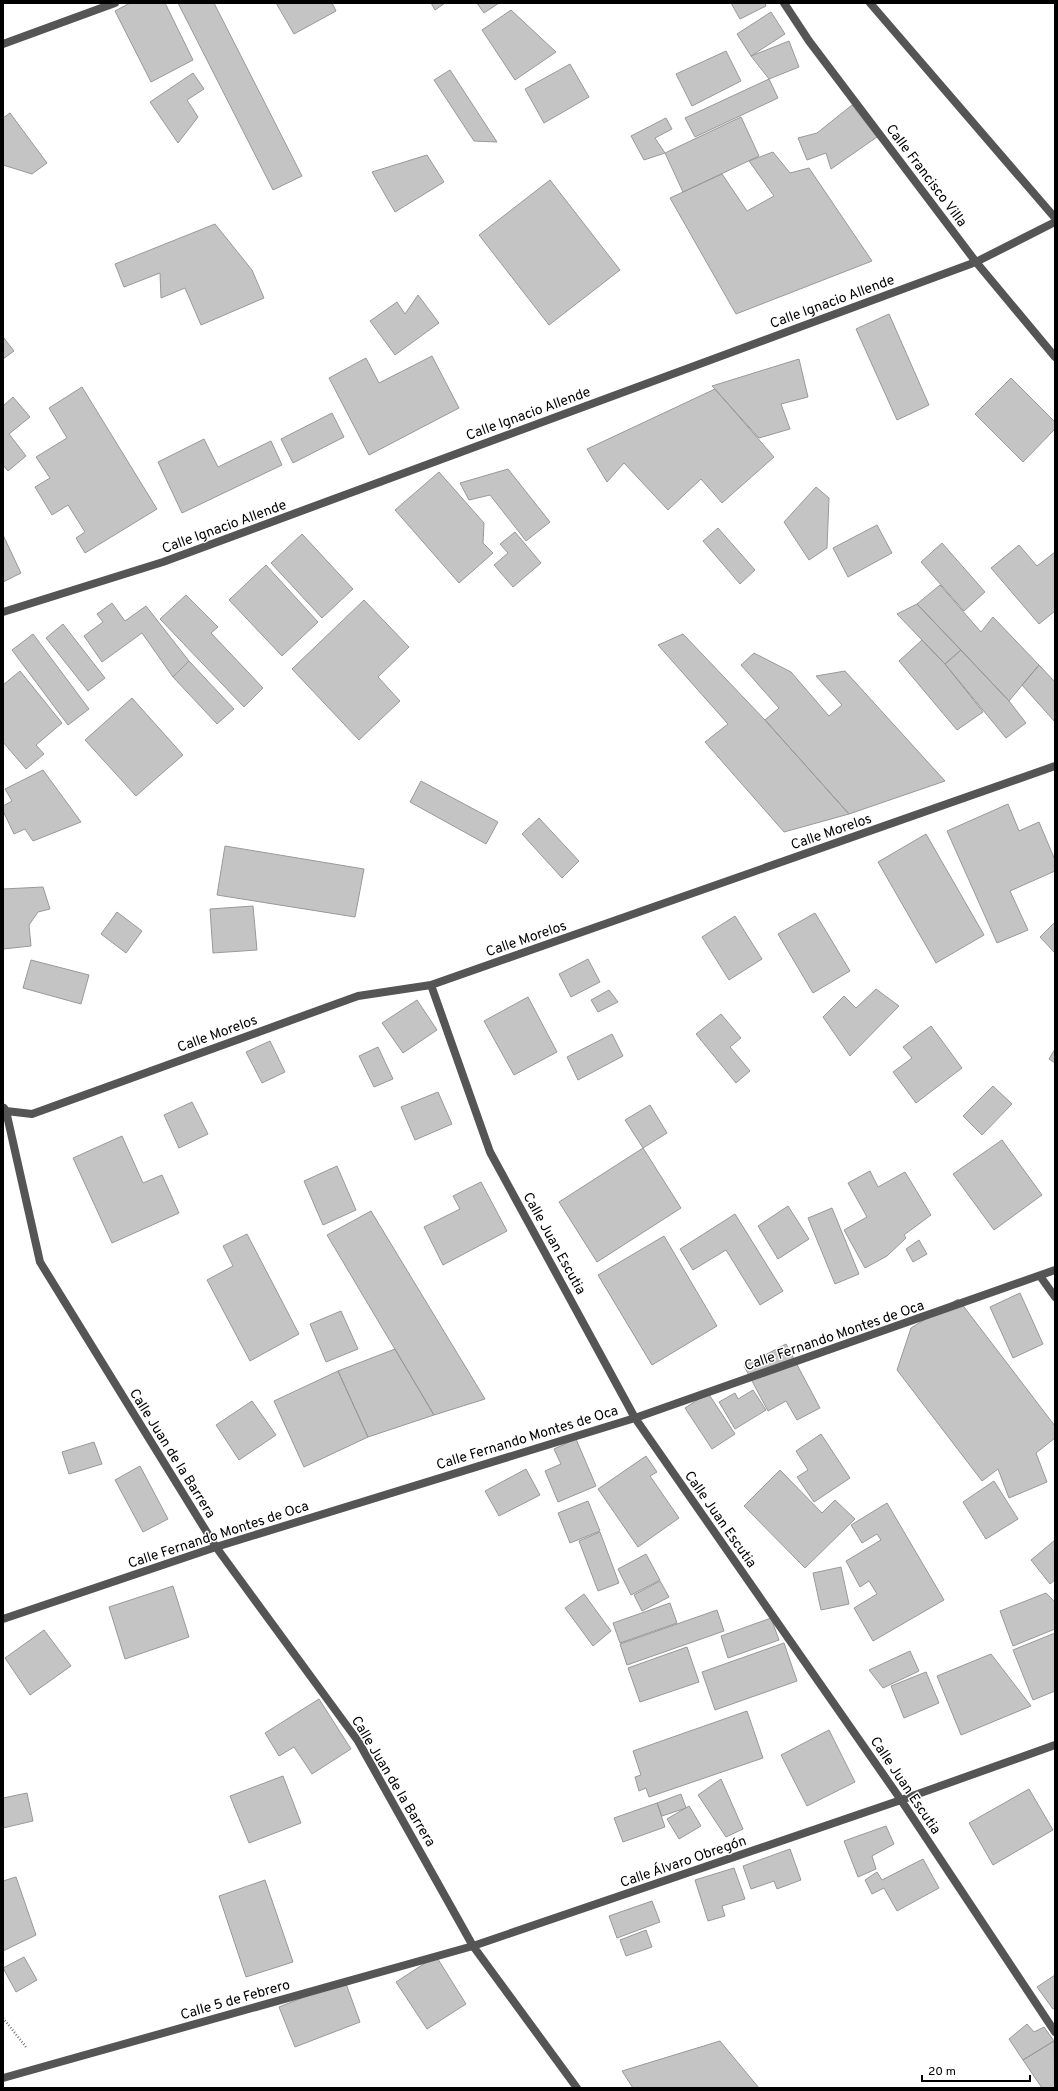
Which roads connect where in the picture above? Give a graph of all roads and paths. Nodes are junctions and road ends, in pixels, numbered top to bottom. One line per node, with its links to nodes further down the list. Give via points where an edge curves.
1 (115, 3): 4 (street)
2 (784, 3): 7 (street, Calle Francisco Villa, via 809,41)
3 (870, 3): 5 (street)
4 (3, 44)
5 (1055, 218)
6 (1055, 222): 7 (street, Calle Ignacio Allende)
7 (976, 262): 8 (street, Calle Francisco Villa); 9 (street, Calle Ignacio Allende, via 163,562)
8 (1055, 357)
9 (3, 612)
10 (1055, 766): 11 (street, Calle Morelos)
11 (431, 985): 12 (street, Calle Morelos, via 358,996 32,1114); 16 (street, Calle Juan Escutia, via 490,1152)
12 (5, 1109): 17 (street, Calle Juan de la Barrera, via 40,1262)
13 (1055, 1270): 14 (street, Calle Fernando Montes de Oca)
14 (1040, 1276): 15 (street); 16 (street, Calle Fernando Montes de Oca)
15 (1055, 1297)
16 (635, 1418): 17 (street, Calle Fernando Montes de Oca); 20 (street, Calle Juan Escutia)
17 (216, 1547): 18 (street, Calle Fernando Montes de Oca); 21 (street, Calle Juan de la Barrera, via 358,1741)
18 (3, 1619)
19 (1055, 1745): 20 (street, Calle Álvaro Obregón)
20 (901, 1800): 21 (street, Calle Álvaro Obregón); 23 (street, Calle Juan Escutia)
21 (473, 1946): 24 (street, Calle 5 de Febrero); 26 (street, Calle Juan de la Barrera)
22 (3, 2018): 24 (path)
23 (1055, 2032)
24 (41, 2067): 25 (street, Calle 5 de Febrero)
25 (3, 2078)
26 (577, 2088)

